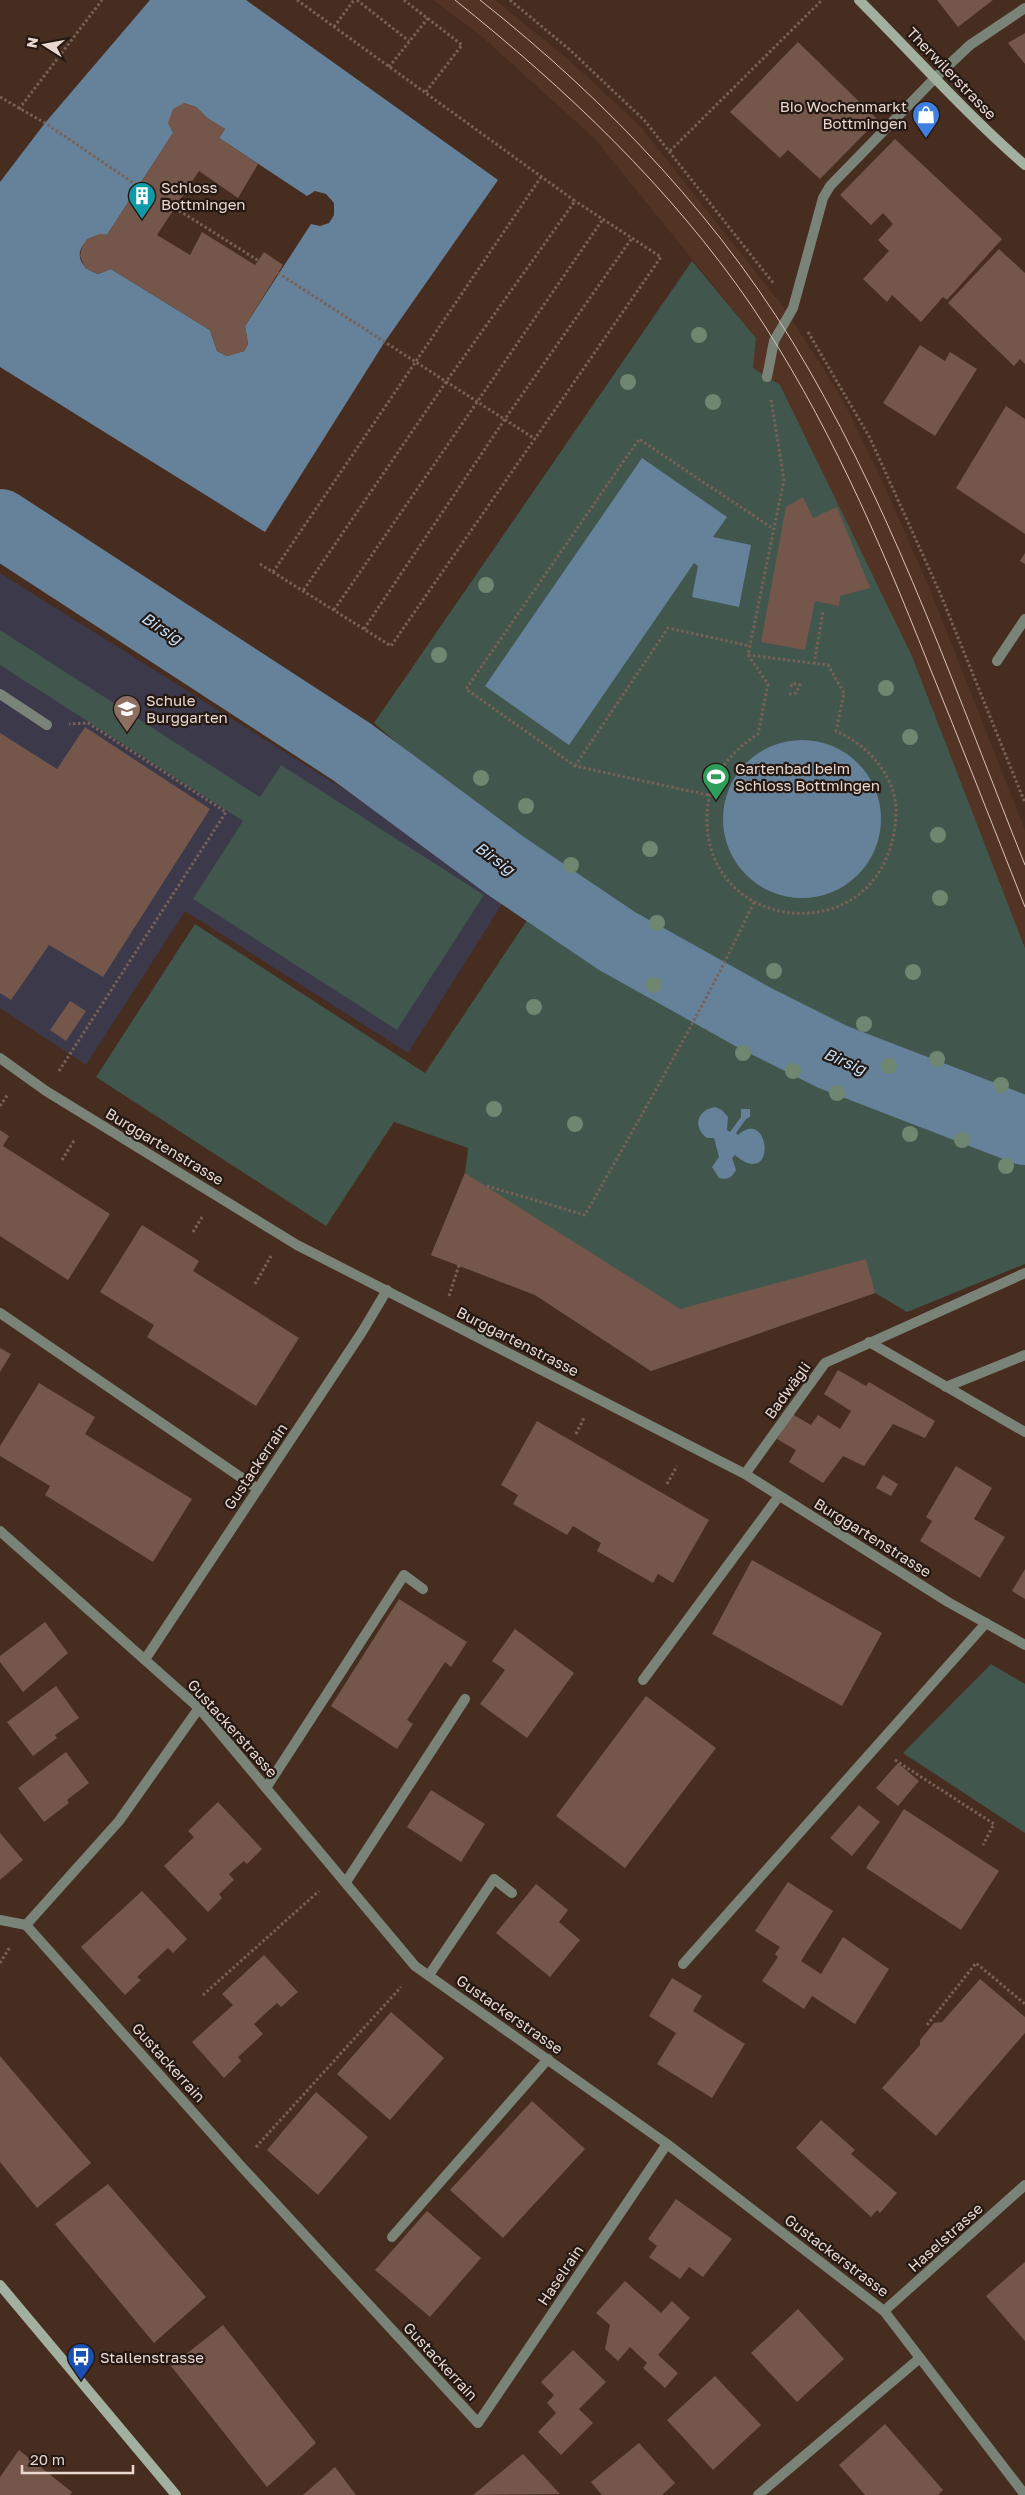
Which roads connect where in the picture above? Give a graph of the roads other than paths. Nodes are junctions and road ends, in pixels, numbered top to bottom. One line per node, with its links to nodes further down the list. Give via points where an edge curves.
1 (859, 0): 3 (main road, Therwilerstrasse)
2 (1025, 8): 3 (street, via 970,45)
3 (936, 77): 4 (main road, Therwilerstrasse, via 975,121); 5 (street, via 830,186 823,198 793,308 774,341)
4 (1025, 165)
5 (767, 376)
6 (1025, 619): 7 (street)
7 (997, 661)
8 (0, 694): 9 (street)
9 (47, 725)
10 (0, 1058): 12 (street, Burggartenstrasse, via 46,1090 283,1236)
11 (1025, 1273): 14 (street, Badwägli)
12 (387, 1290): 18 (street, Burggartenstrasse); 19 (street, Gustackerrain)
13 (0, 1313): 19 (street)
14 (869, 1342): 16 (street); 18 (street, Badwägli, via 825,1363)
15 (1025, 1355): 16 (street)
16 (946, 1387): 17 (street)
17 (1025, 1432)
18 (745, 1474): 20 (street, Burggartenstrasse)
19 (258, 1489): 25 (street, Gustackerrain)
20 (779, 1496): 23 (street, Burggartenstrasse); 26 (street)
21 (0, 1531): 25 (street, Gustackerstrasse)
22 (423, 1589): 29 (street, via 404,1575)
23 (986, 1623): 24 (street, Burggartenstrasse); 34 (street)
24 (1025, 1645)
25 (146, 1658): 28 (street, Gustackerstrasse)
26 (643, 1680)
27 (465, 1699): 30 (street)
28 (199, 1708): 29 (street, Gustackerstrasse); 33 (street, via 119,1821)
29 (266, 1788): 30 (street, Gustackerstrasse)
30 (346, 1882): 35 (street, Gustackerstrasse, via 419,1968)
31 (512, 1893): 35 (street, via 494,1879)
32 (0, 1920): 33 (street)
33 (26, 1925): 43 (street, Gustackerrain)
34 (683, 1964)
35 (429, 1975): 36 (street, Gustackerstrasse)
36 (548, 2059): 37 (street, Gustackerstrasse); 39 (street)
37 (667, 2144): 41 (street, Gustackerstrasse); 43 (street, Haselrain)
38 (1025, 2185): 41 (street, Haselstrasse)
39 (392, 2237)
40 (0, 2285): 44 (main road)
41 (884, 2311): 42 (street, Gustackerstrasse)
42 (920, 2358): 45 (street); 46 (street, Gustackerstrasse)
43 (478, 2423)
44 (176, 2495)
45 (758, 2495)
46 (1025, 2495)

